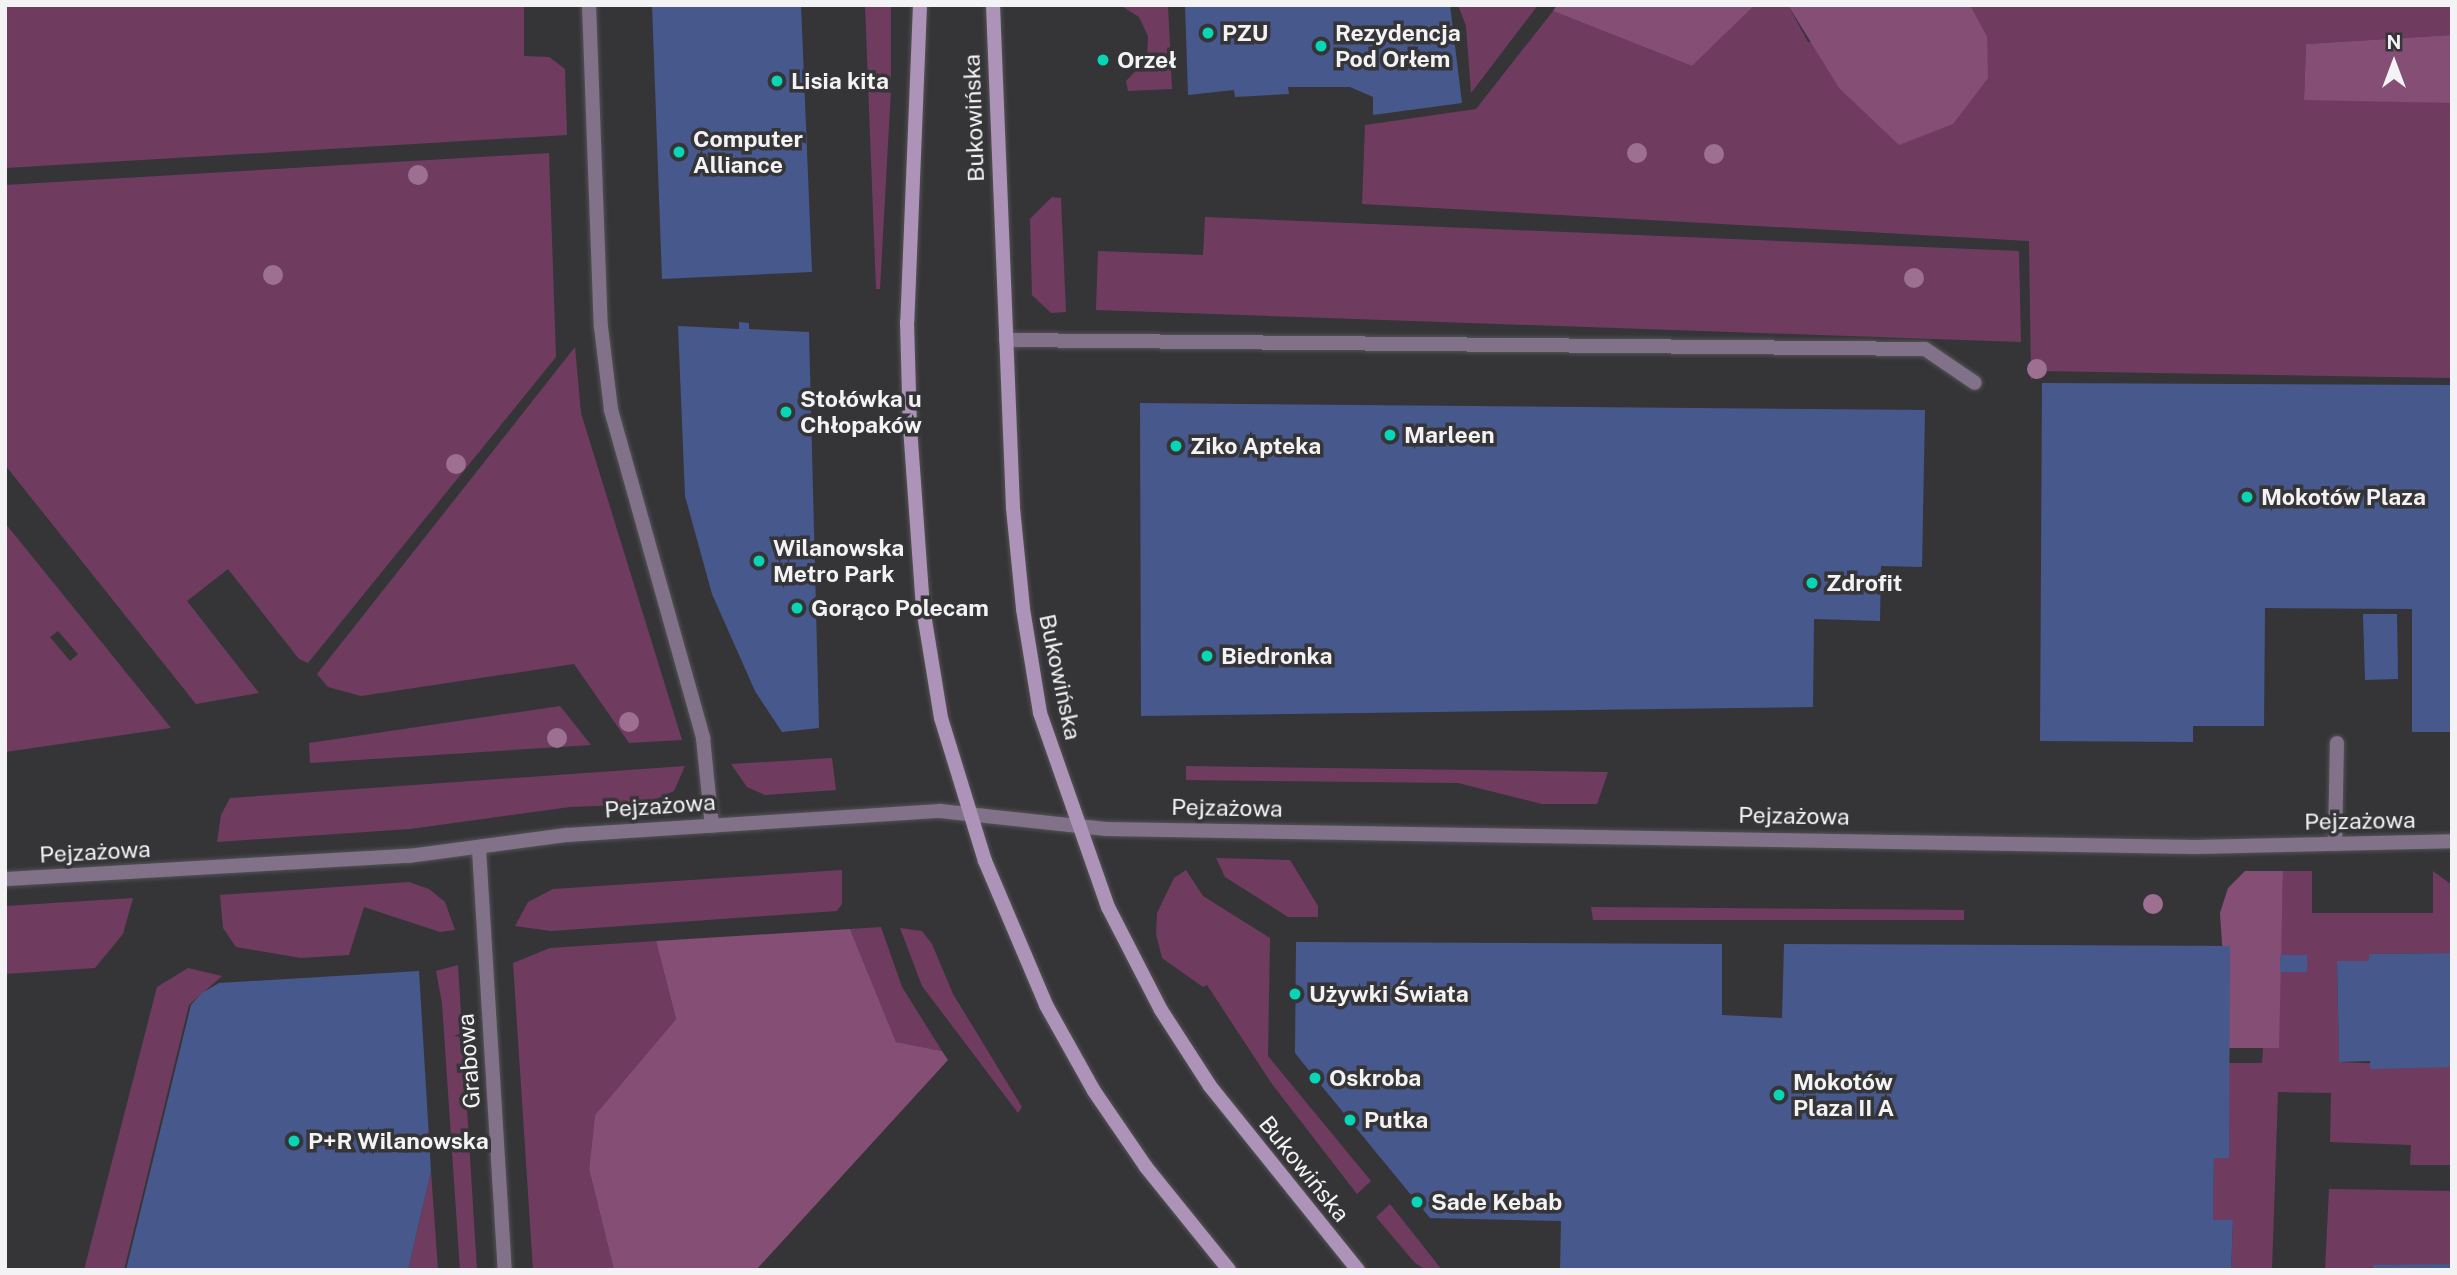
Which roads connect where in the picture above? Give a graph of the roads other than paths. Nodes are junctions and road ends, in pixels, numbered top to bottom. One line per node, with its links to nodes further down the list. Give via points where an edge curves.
1 (590, 5): 9 (street, via 601,327 611,411 703,738)
2 (920, 5): 7 (street, via 907,323 910,427 923,608 942,719)
3 (993, 5): 4 (street, Bukowińska)
4 (1006, 340): 5 (street, via 1925,349); 8 (street, Bukowińska, via 1023,610 1040,713)
5 (1975, 383)
6 (2337, 743): 11 (street)
7 (968, 814): 8 (street, Pejzażowa); 9 (street, Pejzażowa, via 940,811); 15 (street, via 1016,941 1094,1091 1146,1167)
8 (1077, 825): 11 (street, Pejzażowa, via 1106,830 2194,847); 16 (street, Bukowińska, via 1108,907 1168,1021 1226,1107)
9 (712, 826): 12 (street, Pejzażowa, via 568,835)
10 (2452, 841): 11 (street, Pejzażowa)
11 (2334, 844)
12 (479, 849): 13 (street, Pejzażowa); 14 (street, Grabowa)
13 (5, 879)
14 (506, 1270)
15 (1229, 1270)
16 (1358, 1270)

